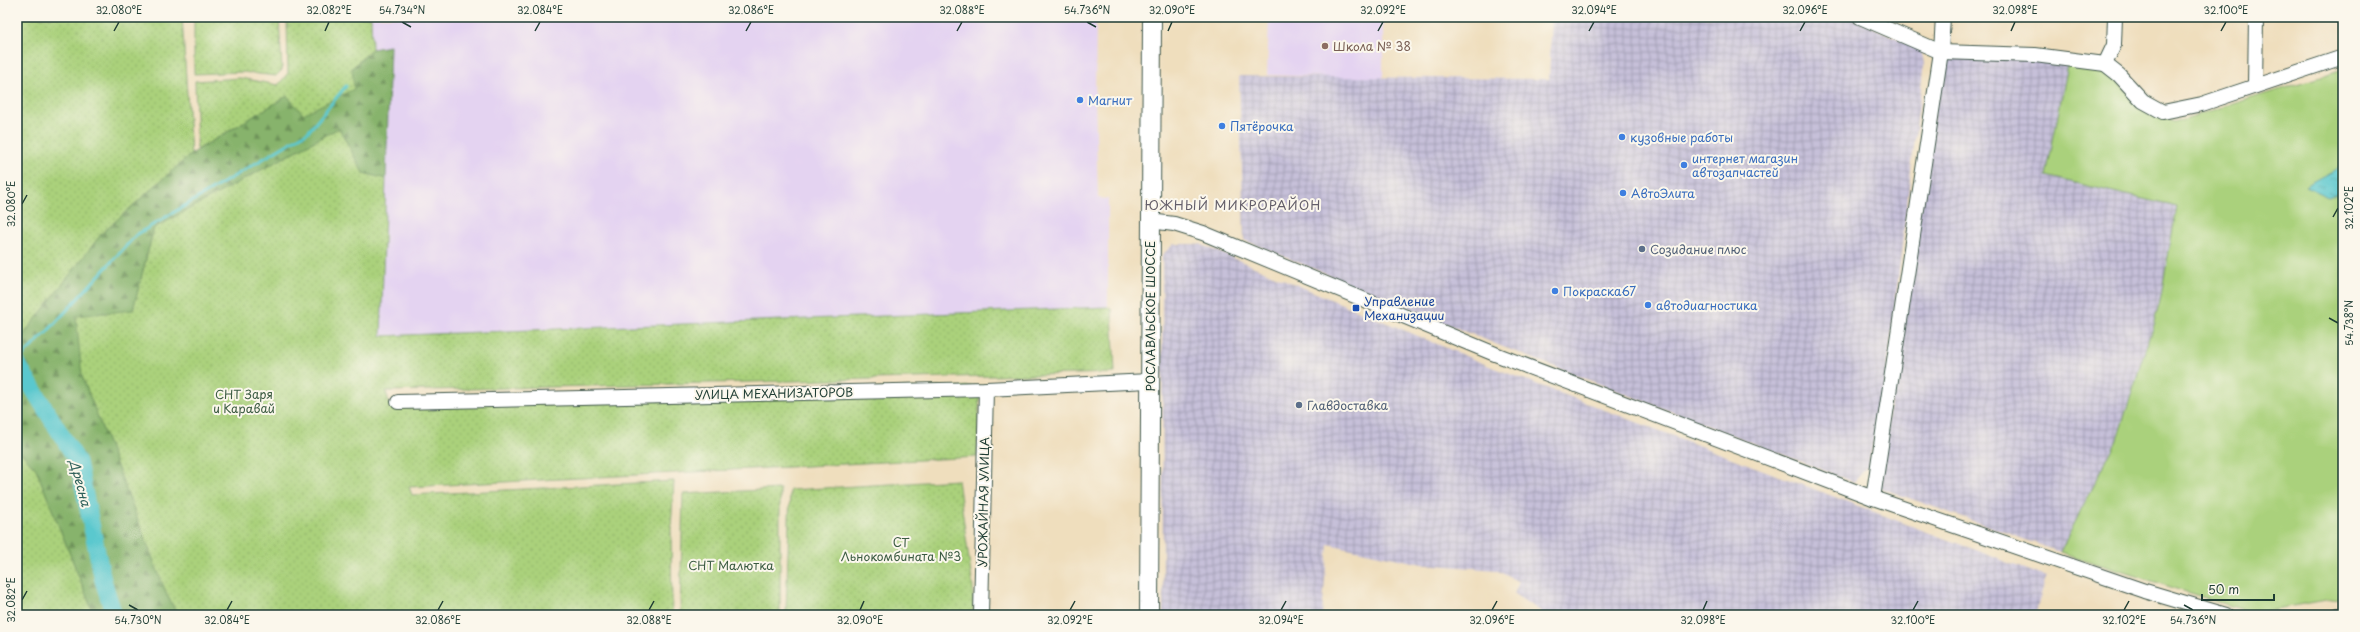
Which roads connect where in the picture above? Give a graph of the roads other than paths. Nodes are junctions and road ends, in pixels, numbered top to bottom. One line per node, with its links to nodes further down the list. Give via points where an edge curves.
1 (1152, 17): 10 (main road, РОСЛАВЛЬСКОЕ ШОССЕ)
2 (1860, 17): 6 (street)
3 (1943, 17): 6 (street)
4 (2115, 17): 8 (street, via 2114,45)
5 (2256, 17): 9 (street)
6 (1940, 52): 8 (street, via 2035,55); 14 (street)
7 (2343, 57): 9 (street)
8 (2105, 64): 9 (street, via 2143,101 2163,112 2202,104)
9 (2255, 86)
10 (1150, 221): 11 (main road, РОСЛАВЛЬСКОЕ ШОССЕ); 14 (street, via 1174,224 1203,233 1495,354)
11 (1149, 381): 12 (street, УЛИЦА МЕХАНИЗАТОРОВ); 16 (main road, РОСЛАВЛЬСКОЕ ШОССЕ)
12 (986, 389): 13 (street, УЛИЦА МЕХАНИЗАТОРОВ); 15 (street, УРОЖАЙНАЯ УЛИЦА)
13 (398, 402)
14 (1873, 498): 17 (street, via 2145,591)
15 (981, 615)
16 (1149, 615)
17 (2226, 615)
18 (2340, 615): 19 (street)
19 (2343, 615)

